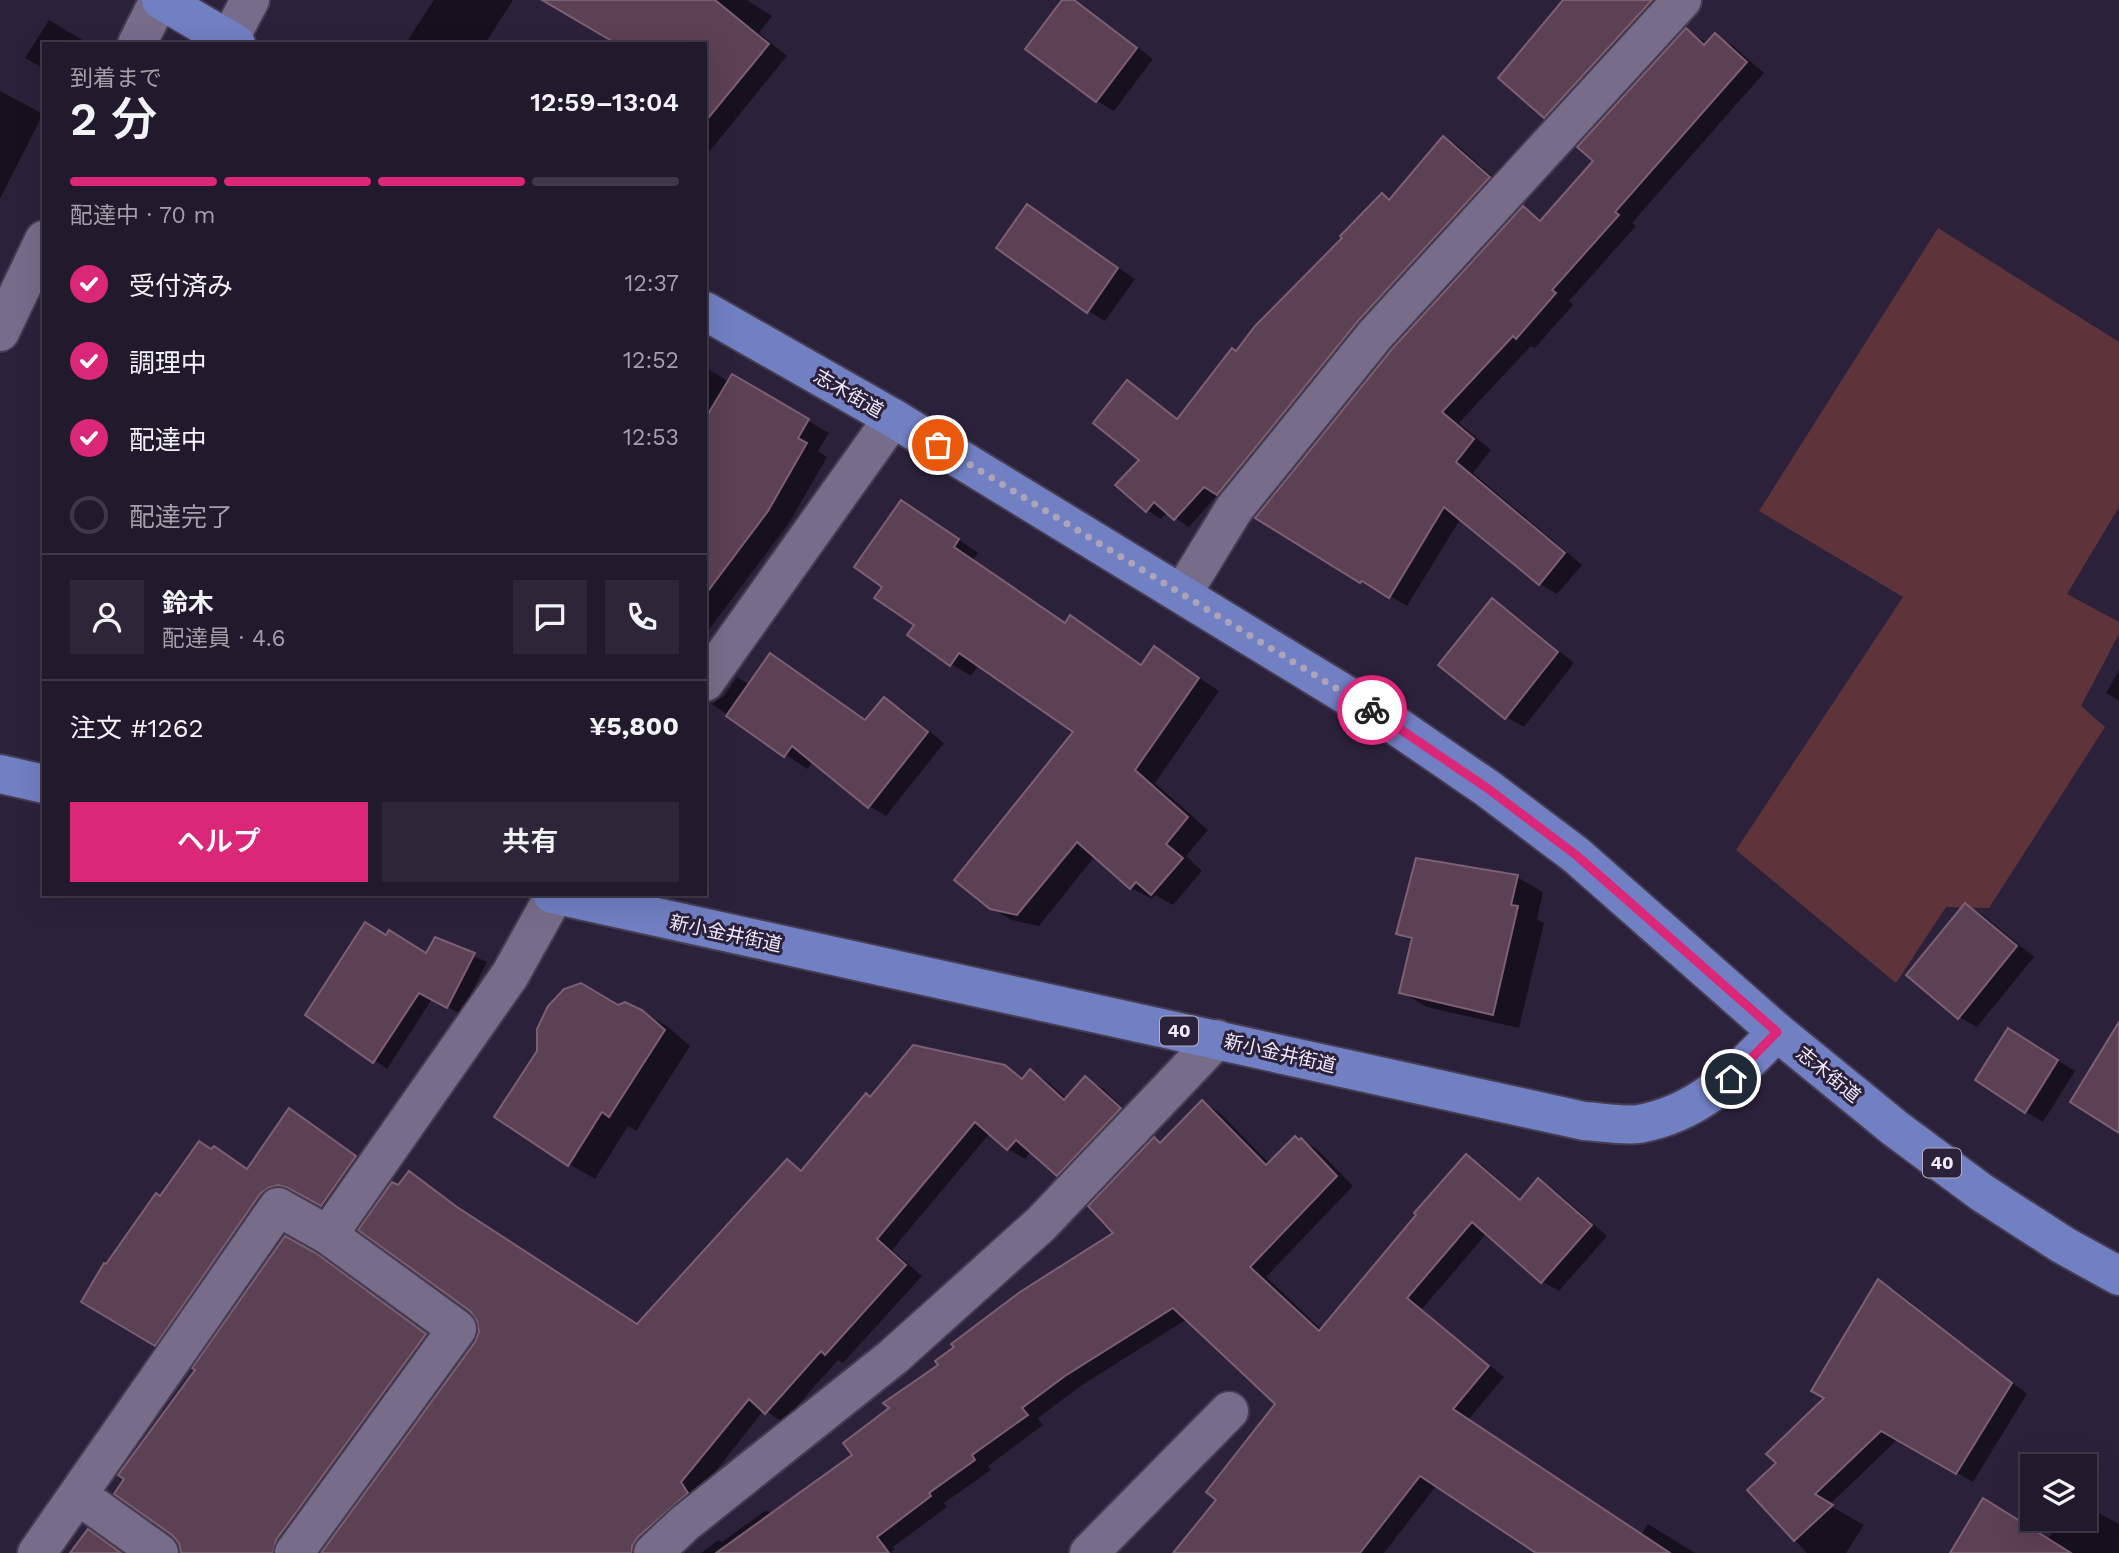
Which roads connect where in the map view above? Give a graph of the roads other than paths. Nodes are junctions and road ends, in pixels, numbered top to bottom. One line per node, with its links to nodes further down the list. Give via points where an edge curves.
1 (160, 0): 4 (street); 5 (main road)
2 (250, 0): 5 (street)
3 (1682, 0): 10 (street, via 1375,335 1234,509)
4 (138, 42)
5 (232, 42)
6 (42, 244): 8 (street)
7 (707, 312): 9 (main road, 志木街道 / 40)
8 (0, 332)
9 (893, 418): 10 (main road, 志木街道 / 40); 11 (street)
10 (1182, 594): 16 (main road, 志木街道 / 40, via 1392,723 1487,788 1576,855)
11 (707, 679)
12 (0, 774): 13 (main road)
13 (42, 784)
14 (553, 896): 18 (street, via 510,975)
15 (563, 896): 17 (main road, 新小金井街道 / 40)
16 (1777, 1032): 17 (main road, 新小金井街道 / 40, via 1731,1079 1686,1109 1637,1124 1584,1121); 19 (main road, 志木街道 / 40, via 1981,1192)
17 (1217, 1039): 25 (street, via 1041,1224 893,1357)
18 (328, 1235): 21 (street, via 278,1207); 24 (street, via 457,1329)
19 (2119, 1276)
20 (1229, 1411): 26 (street)
21 (78, 1495): 22 (street); 23 (street)
22 (37, 1553)
23 (159, 1553)
24 (294, 1553)
25 (653, 1553)
26 (1089, 1553)

